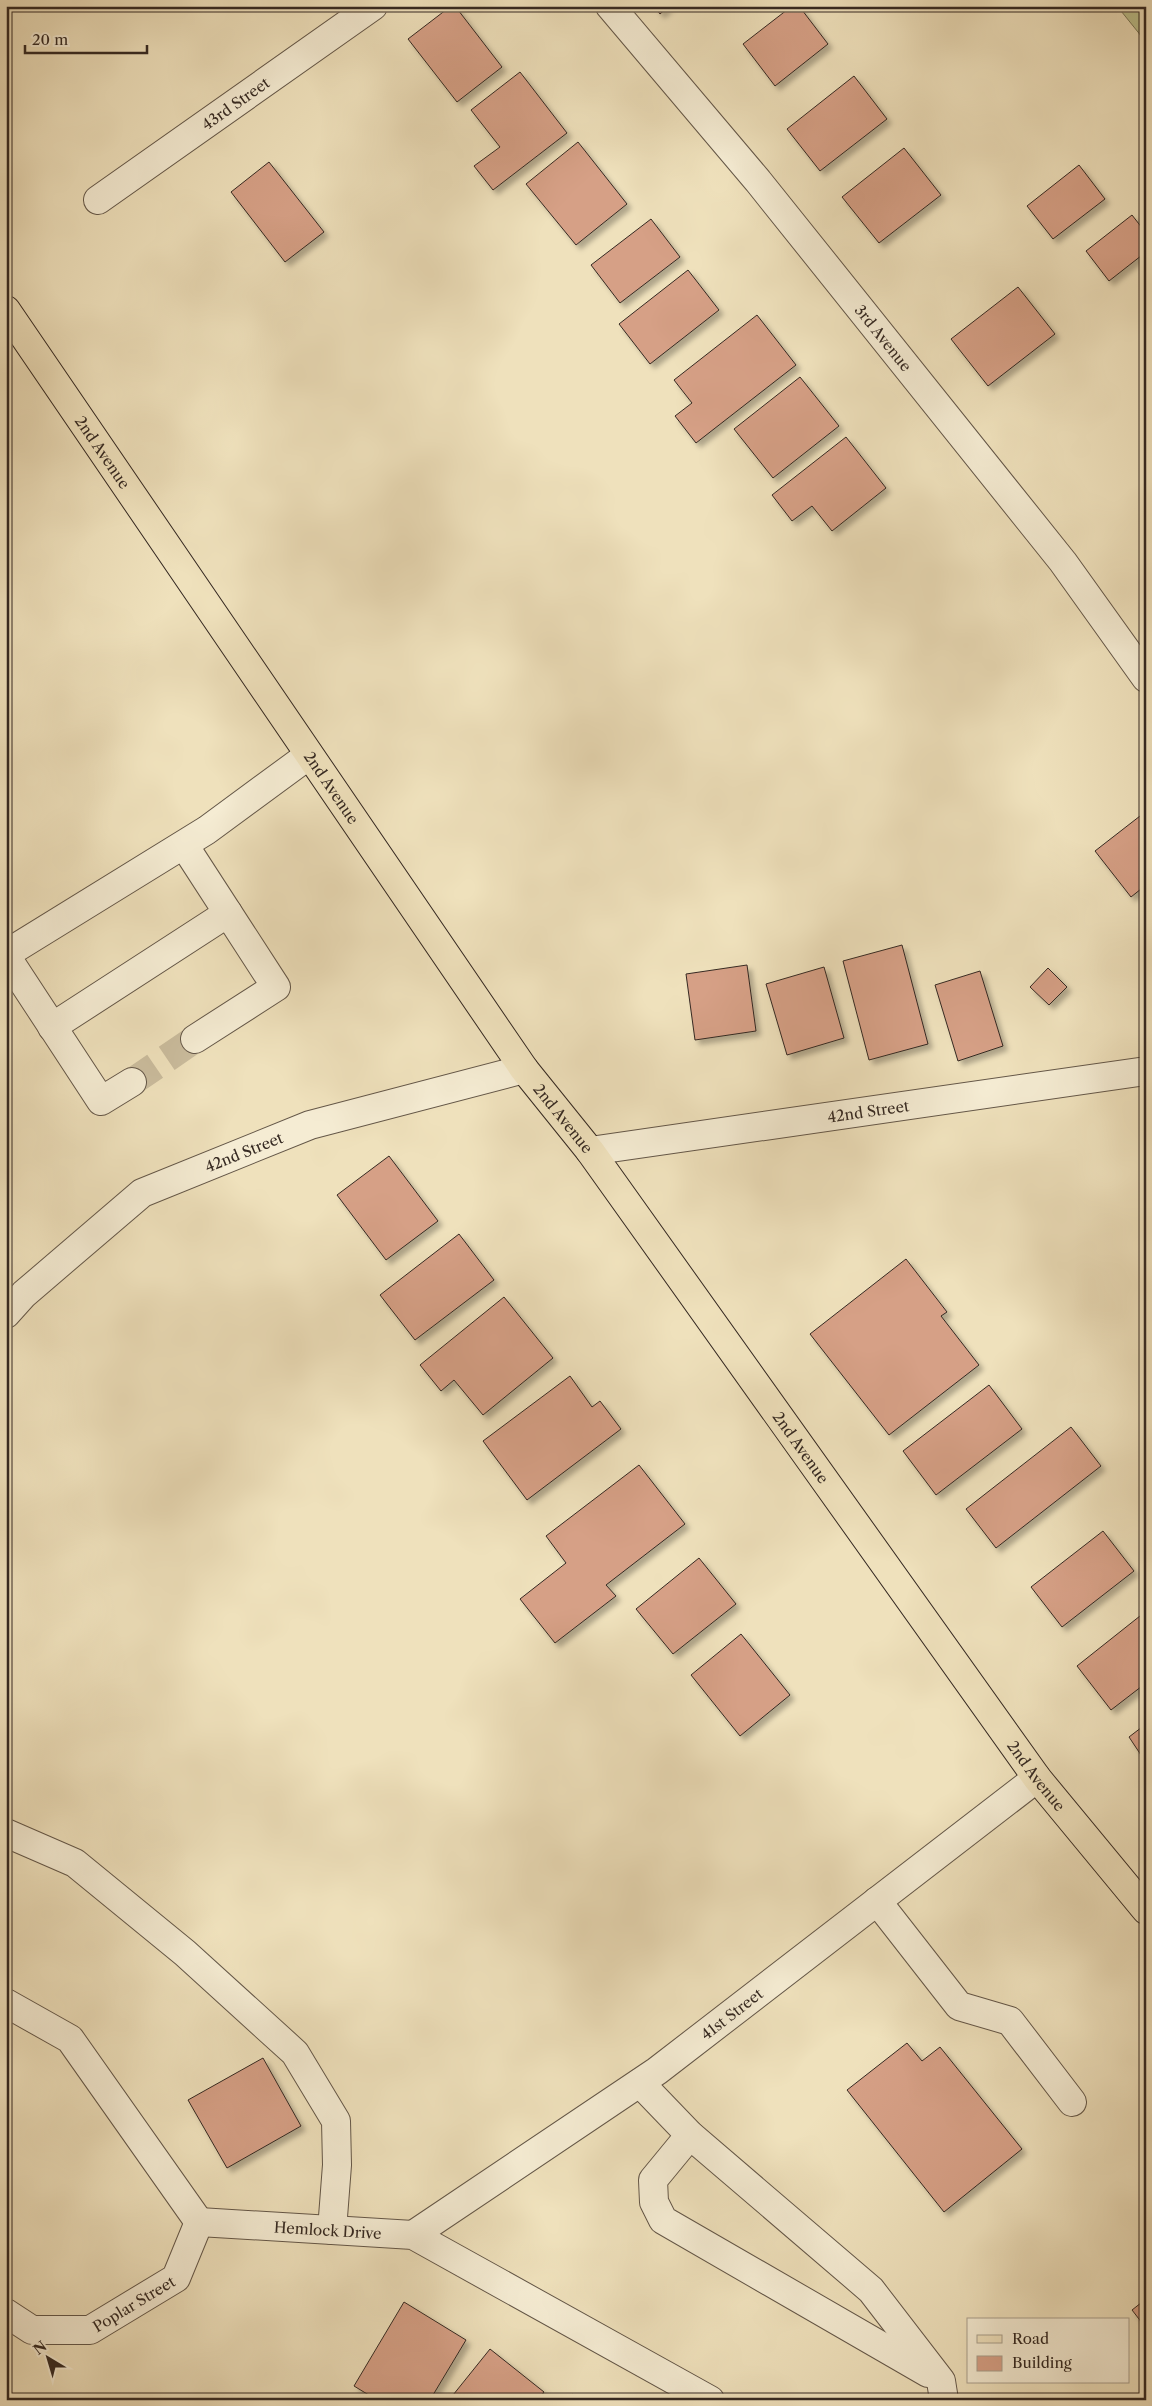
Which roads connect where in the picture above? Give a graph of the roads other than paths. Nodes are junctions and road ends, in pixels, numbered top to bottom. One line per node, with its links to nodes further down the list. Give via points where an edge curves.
1 (373, 6): 3 (street, 43rd Street)
2 (610, 6): 5 (street, 3rd Avenue, via 758,181 1044,539)
3 (98, 200)
4 (6, 310): 6 (main road, 2nd Avenue)
5 (1146, 678)
6 (310, 755): 7 (street); 12 (main road, 2nd Avenue)
7 (184, 844): 8 (street); 9 (street)
8 (228, 913): 10 (street); 11 (street, via 276,987)
9 (6, 955): 10 (street)
10 (52, 1026): 14 (street, via 101,1101)
11 (195, 1039)
12 (524, 1069): 15 (main road, 2nd Avenue); 16 (street, 42nd Street, via 310,1125 142,1193 24,1294)
13 (1146, 1071): 15 (street, 42nd Street)
14 (132, 1082)
15 (590, 1151): 17 (main road, 2nd Avenue)
16 (6, 1314)
17 (1037, 1778): 19 (street, 41st Street); 20 (main road, 2nd Avenue)
18 (6, 1833): 26 (street, via 75,1863 185,1953 295,2053 336,2121 338,2165)
19 (878, 1901): 22 (street, 41st Street); 23 (street, via 959,2006 1010,2021)
20 (1146, 1910)
21 (6, 2003): 25 (street, via 70,2039)
22 (640, 2083): 24 (street); 27 (street, 41st Street)
23 (1072, 2102)
24 (690, 2135): 29 (street, via 871,2290); 29 (street, via 653,2180 654,2202 663,2220)
25 (198, 2222): 26 (street, Hemlock Drive); 28 (street, Poplar Street, via 176,2278 90,2330 32,2330)
26 (332, 2230): 27 (street, Hemlock Drive)
27 (413, 2235): 30 (street, Hemlock Drive)
28 (6, 2313)
29 (943, 2390)
30 (710, 2400)

